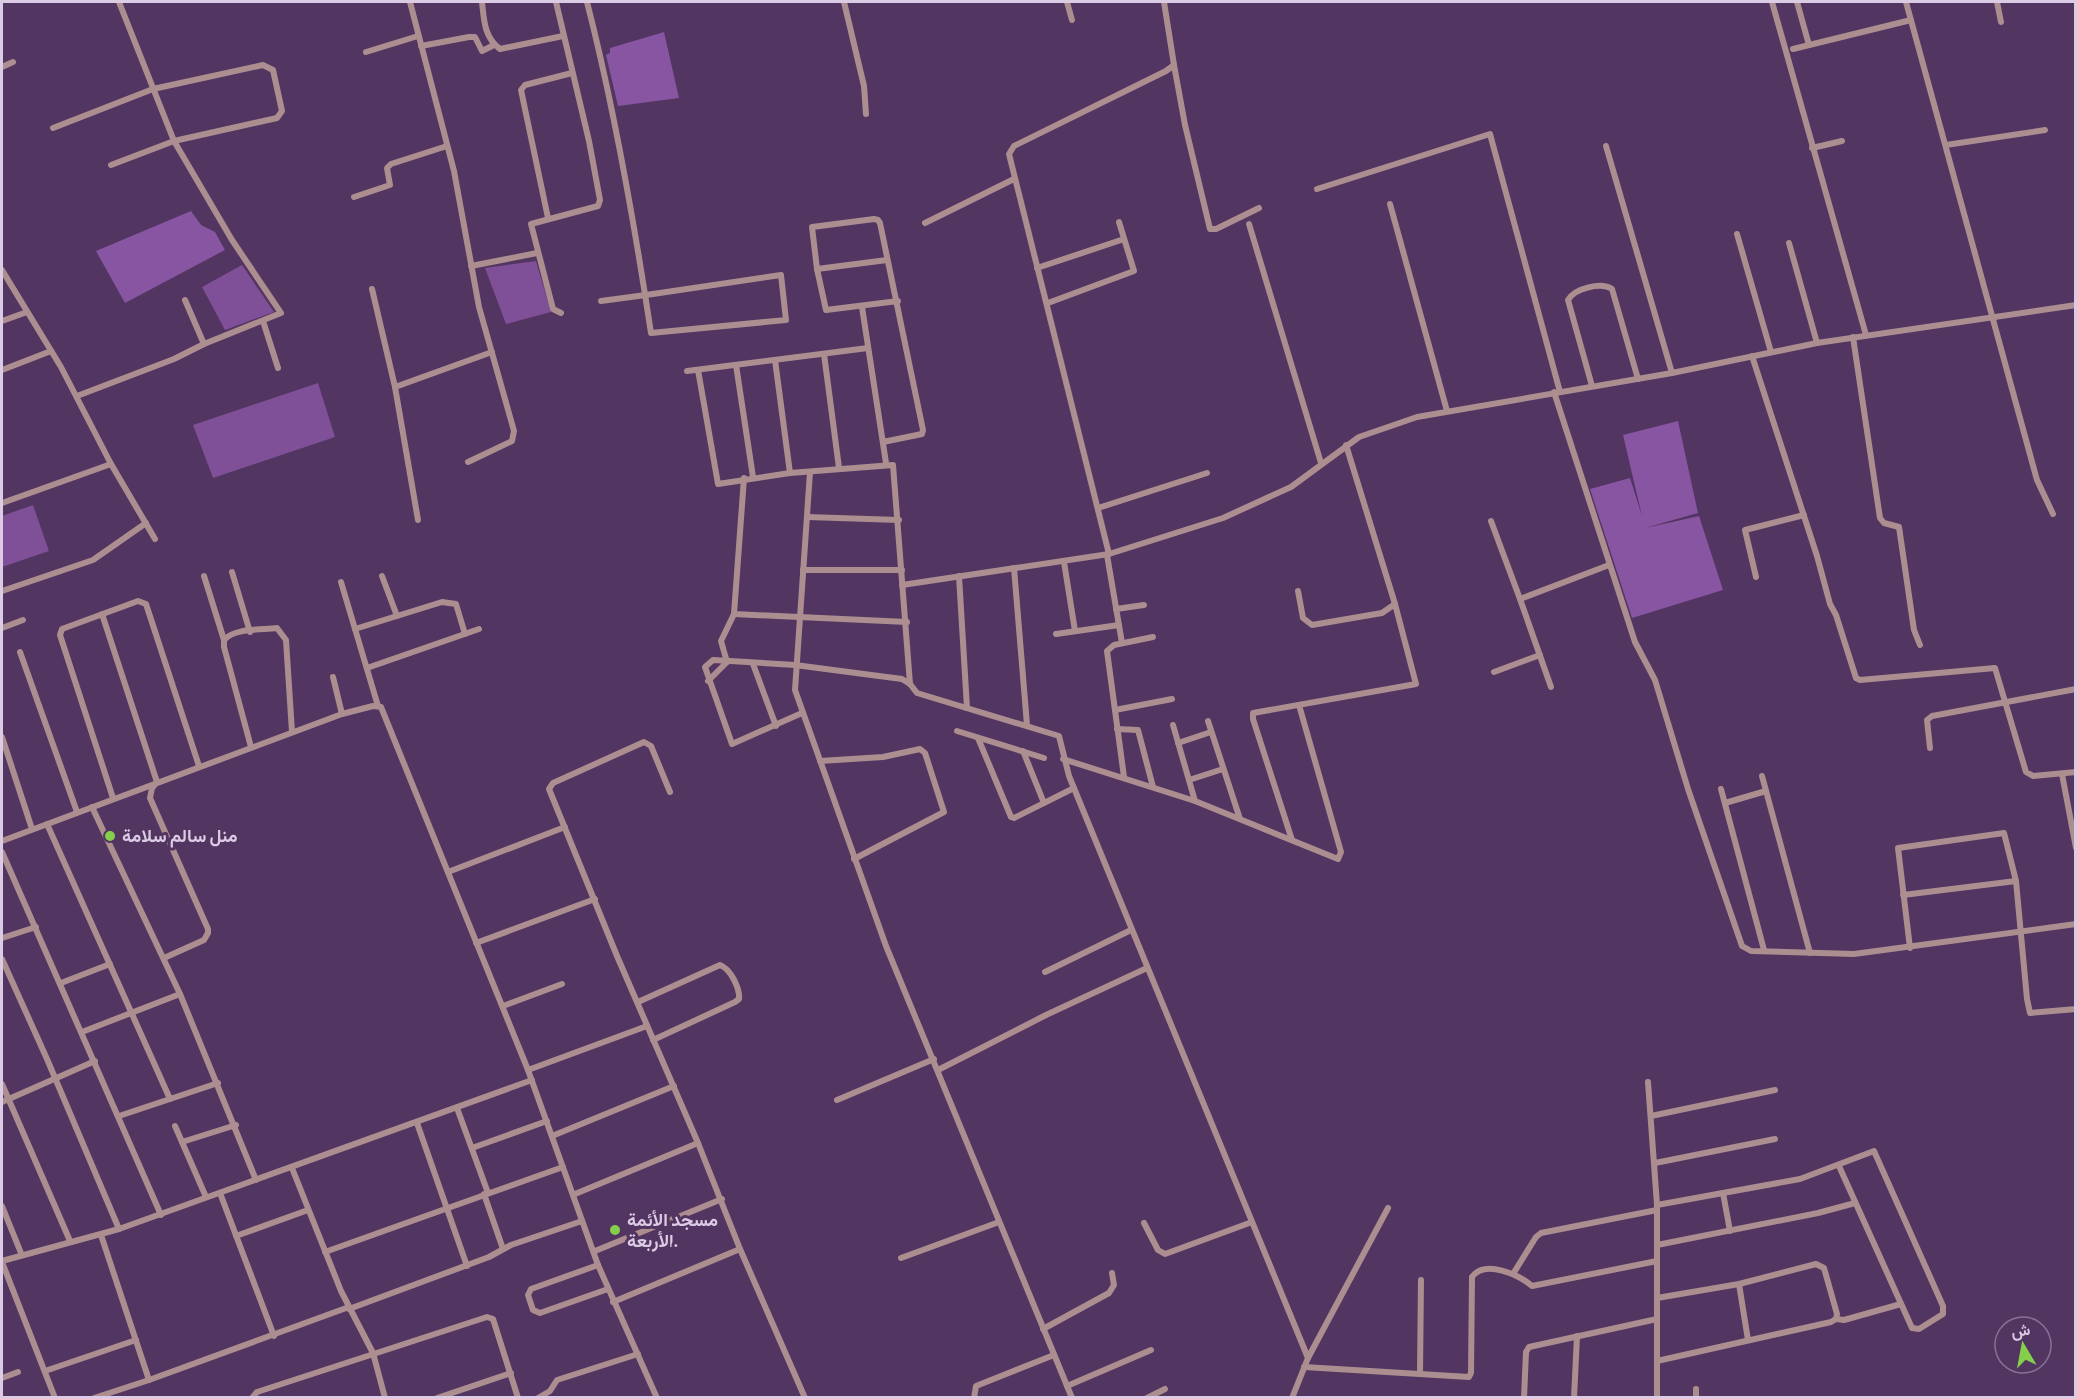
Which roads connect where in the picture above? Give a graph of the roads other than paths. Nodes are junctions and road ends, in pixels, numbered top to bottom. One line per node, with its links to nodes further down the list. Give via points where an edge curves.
1 (119, 2): 27 (street)
2 (410, 2): 16 (street)
3 (482, 2): 18 (street, via 486,33)
4 (556, 2): 17 (street)
5 (587, 2): 57 (street, via 616,123)
6 (844, 2): 28 (street, via 864,86)
7 (1067, 2): 13 (street)
8 (1164, 2): 24 (street)
9 (1772, 2): 36 (street)
10 (1797, 2): 19 (street)
11 (1906, 2): 14 (street)
12 (1997, 2): 15 (street)
13 (1072, 20)
14 (1911, 20): 19 (street); 33 (street)
15 (2001, 22)
16 (417, 36): 20 (street); 22 (street)
17 (563, 36): 18 (street, via 503,50); 26 (street)
18 (494, 45): 20 (street, via 482,51 475,37 469,37)
19 (1809, 45): 21 (street)
20 (421, 46): 34 (street)
21 (1793, 48)
22 (366, 52)
23 (13, 62): 25 (street)
24 (1174, 65): 38 (street, via 1014,147 1009,154); 42 (street, via 1210,229)
25 (2, 68)
26 (572, 73): 43 (street, via 525,85 521,90); 43 (street, via 600,204)
27 (153, 89): 29 (street); 31 (street); 31 (street, via 263,64 273,69 282,111 277,118)
28 (866, 114)
29 (53, 128)
30 (2045, 130): 33 (street)
31 (174, 141): 37 (street); 68 (street, via 232,240 280,309 280,315)
32 (1842, 141): 36 (street)
33 (1946, 145): 66 (street)
34 (447, 146): 40 (street, via 391,164 387,168 390,185); 52 (street)
35 (1606, 146): 85 (street)
36 (1812, 147): 69 (street)
37 (111, 165)
38 (1014, 179): 45 (street); 53 (street)
39 (1317, 189): 89 (street, via 1490,134)
40 (354, 197)
41 (1390, 204): 91 (street)
42 (1259, 208)
43 (549, 218): 50 (street, via 531,224)
44 (1119, 222): 48 (street)
45 (925, 224)
46 (1249, 224): 95 (street)
47 (1737, 234): 76 (street)
48 (1124, 239): 53 (street); 61 (street, via 1134,272)
49 (1789, 243): 71 (street)
50 (537, 253): 52 (street); 65 (street, via 553,309)
51 (887, 260): 54 (street); 54 (street, via 880,223 874,219 812,227); 60 (street)
52 (471, 266): 75 (street)
53 (1037, 268): 61 (street)
54 (817, 269): 63 (street, via 826,310)
55 (2, 270): 64 (street)
56 (372, 289): 88 (street)
57 (645, 295): 57 (street, via 781,275 786,320 651,333); 59 (street)
58 (185, 300): 72 (street)
59 (601, 301)
60 (898, 301): 63 (street); 92 (street, via 922,434)
61 (1048, 303): 105 (street)
62 (2076, 305): 66 (street)
63 (862, 307): 73 (street)
64 (27, 312): 67 (street); 74 (street)
65 (561, 313)
66 (1992, 318): 69 (street); 106 (street, via 2037,480)
67 (2, 321)
68 (263, 321): 72 (street); 81 (street)
69 (1866, 336): 70 (street)
70 (1852, 337): 71 (street); 150 (street, via 1880,518 1899,527 1914,630)
71 (1817, 343): 76 (street)
72 (204, 344): 90 (street)
73 (868, 348): 77 (street); 92 (street)
74 (51, 351): 82 (street); 90 (street)
75 (492, 352): 88 (street); 94 (street, via 515,436)
76 (1771, 352): 78 (street)
77 (824, 354): 79 (street); 98 (street)
78 (1752, 356): 85 (street); 107 (street)
79 (775, 360): 80 (street); 100 (street)
80 (736, 364): 83 (street); 102 (street)
81 (278, 368)
82 (2, 370)
83 (698, 370): 84 (street); 103 (street, via 718,484)
84 (687, 371)
85 (1672, 373): 86 (street)
86 (1638, 379): 87 (street); 87 (street, via 1612,290 1603,285 1573,294 1568,300)
87 (1592, 386): 89 (street)
88 (395, 387): 109 (street)
89 (1557, 392): 91 (street); 116 (street)
90 (77, 396): 96 (street)
91 (1447, 411): 93 (street, via 1384,426)
92 (883, 442): 97 (street)
93 (1346, 445): 95 (street); 130 (street)
94 (468, 462)
95 (1321, 463): 114 (street, via 1304,478 1264,501)
96 (111, 464): 104 (street); 112 (street)
97 (886, 464): 98 (street); 110 (street, via 894,467)
98 (839, 468): 99 (street)
99 (810, 472): 100 (street); 108 (street)
100 (790, 473): 102 (street)
101 (1207, 473): 105 (street)
102 (753, 477): 103 (street)
103 (744, 478): 134 (street)
104 (2, 503)
105 (1098, 508): 114 (street)
106 (2052, 514)
107 (1803, 515): 124 (street, via 1745,530); 164 (street, via 1856,678 1995,668)
108 (807, 518): 110 (street); 118 (street)
109 (417, 520)
110 (899, 520): 119 (street)
111 (1491, 521): 129 (street)
112 (146, 523): 113 (street); 127 (street, via 93,560)
113 (155, 539)
114 (1108, 554): 115 (street); 132 (street)
115 (1064, 562): 117 (street); 143 (street)
116 (1609, 564): 129 (street); 228 (street, via 1635,642 1655,680 1740,942 1751,951)
117 (1014, 568): 123 (street); 173 (street)
118 (803, 570): 119 (street); 136 (street)
119 (902, 570): 126 (street)
120 (231, 572): 144 (street)
121 (204, 576): 148 (street)
122 (382, 576): 135 (street)
123 (959, 576): 126 (street); 167 (street)
124 (1756, 577)
125 (341, 582): 141 (street)
126 (902, 585): 138 (street)
127 (2, 591)
128 (1298, 591): 130 (street, via 1303,618 1312,625 1382,613)
129 (1520, 599): 152 (street)
130 (1395, 604): 165 (street, via 1416,684)
131 (1143, 605): 132 (street)
132 (1116, 609): 139 (street)
133 (102, 614): 188 (street, via 138,601 146,604); 195 (street); 201 (street, via 62,629 60,634)
134 (734, 614): 136 (street); 153 (street, via 721,641)
135 (397, 616): 141 (street); 145 (street, via 451,602 456,604)
136 (801, 618): 138 (street); 155 (street)
137 (24, 620): 140 (street)
138 (907, 622): 160 (street)
139 (1119, 625): 143 (street); 149 (street)
140 (2, 628)
141 (355, 629): 156 (street)
142 (479, 629): 145 (street)
143 (1075, 631): 146 (street)
144 (250, 632): 148 (street, via 229,635); 177 (street, via 277,628 286,640)
145 (465, 634): 156 (street)
146 (1056, 634)
147 (1153, 637): 149 (street)
148 (224, 640): 182 (street)
149 (1122, 644): 168 (street, via 1107,651)
150 (1920, 645)
151 (20, 652): 206 (street)
152 (1540, 655): 157 (street); 161 (street)
153 (727, 662): 154 (street); 159 (street); 159 (street, via 708,663)
154 (753, 664): 155 (street); 174 (street)
155 (795, 665): 160 (street, via 902,679); 169 (street, via 794,684)
156 (367, 668): 166 (street)
157 (1494, 672)
158 (333, 677): 170 (street)
159 (708, 681): 174 (street, via 730,742 735,744)
160 (910, 684): 167 (street, via 917,693)
161 (1551, 687)
162 (2076, 689): 164 (street)
163 (1172, 699): 168 (street)
164 (2006, 704): 183 (street, via 1928,718); 191 (street, via 2026,772 2033,776)
165 (1299, 705): 213 (street, via 1252,715); 213 (street, via 1340,856)
166 (378, 706): 170 (street); 217 (street)
167 (967, 708): 173 (street)
168 (1115, 710): 175 (street)
169 (802, 713): 174 (street); 187 (street)
170 (342, 714): 177 (street)
171 (1208, 721): 178 (street)
172 (1173, 724): 181 (street)
173 (1027, 725): 186 (street, via 1059,736)
174 (776, 726)
175 (1117, 729): 193 (street); 196 (street, via 1138,730)
176 (957, 731): 180 (street)
177 (292, 732): 182 (street)
178 (1211, 732): 181 (street); 189 (street)
179 (2, 737): 210 (street)
180 (978, 738): 184 (street); 203 (street, via 1011,816)
181 (1178, 743): 194 (street)
182 (251, 747): 188 (street)
183 (1930, 748)
184 (1023, 751): 185 (street); 203 (street)
185 (1044, 758)
186 (1063, 759): 193 (street); 197 (street)
187 (820, 761): 216 (street); 216 (street, via 883,757 920,749 925,753 944,812)
188 (199, 766): 195 (street)
189 (1223, 769): 194 (street); 207 (street)
190 (2076, 772): 191 (street)
191 (2062, 774): 211 (street)
192 (1762, 776): 199 (street)
193 (1124, 777): 196 (street)
194 (1189, 780): 202 (street)
195 (157, 782): 201 (street); 230 (street, via 150,798 208,933 204,940)
196 (1153, 787): 202 (street)
197 (1074, 788): 203 (street); 223 (street)
198 (1721, 789): 204 (street)
199 (1766, 791): 204 (street); 229 (street)
200 (670, 792): 209 (street, via 651,746 644,742 550,785)
201 (113, 798): 205 (street)
202 (1195, 801): 207 (street)
203 (1044, 803)
204 (1725, 803): 228 (street)
205 (92, 807): 206 (street); 230 (street)
206 (77, 812): 208 (street)
207 (1240, 819): 213 (street)
208 (47, 824): 210 (street); 232 (street)
209 (565, 827): 217 (street); 220 (street)
210 (32, 829): 212 (street)
211 (2074, 831): 214 (street)
212 (2, 840)
213 (1292, 840)
214 (2076, 848)
215 (2, 852): 222 (street)
216 (854, 859): 245 (street)
217 (448, 872): 226 (street)
218 (2016, 881): 219 (street); 219 (street, via 2007,836 2000,831 1901,846 1897,852); 224 (street)
219 (1903, 895): 227 (street)
220 (595, 899): 226 (street); 238 (street)
221 (2076, 924): 224 (street)
222 (36, 927): 225 (street); 235 (street)
223 (1131, 930): 233 (street); 234 (street)
224 (2021, 930): 227 (street); 240 (street, via 2030,1013)
225 (2, 938)
226 (476, 944): 239 (street)
227 (1910, 948): 229 (street, via 1838,956)
228 (1764, 950): 229 (street)
229 (1810, 953)
230 (164, 958): 237 (street)
231 (2, 959): 249 (street)
232 (110, 964): 235 (street); 241 (street)
233 (1147, 968): 248 (street); 291 (street)
234 (1045, 972)
235 (61, 983): 243 (street)
236 (562, 984): 239 (street)
237 (180, 994): 241 (street); 252 (street)
238 (638, 1002): 242 (street); 244 (street, via 720,965 729,971 739,991 735,1002)
239 (503, 1006): 247 (street)
240 (2076, 1009)
241 (131, 1013): 243 (street); 256 (street)
242 (647, 1026): 244 (street); 247 (street)
243 (82, 1032): 246 (street)
244 (653, 1040): 254 (street)
245 (934, 1059): 248 (street); 258 (street)
246 (95, 1061): 249 (street); 260 (street)
247 (528, 1070): 250 (street)
248 (938, 1070): 290 (street)
249 (56, 1080): 257 (street); 293 (street)
250 (532, 1080): 259 (street); 262 (street)
251 (1648, 1082): 261 (street)
252 (218, 1083): 256 (street); 264 (street)
253 (2, 1084): 257 (street)
254 (674, 1086): 266 (street); 269 (street)
255 (1775, 1090): 261 (street)
256 (170, 1099): 260 (street)
257 (5, 1100): 297 (street)
258 (837, 1100)
259 (457, 1108): 263 (street); 270 (street)
260 (119, 1116): 288 (street)
261 (1651, 1116): 271 (street)
262 (547, 1121): 266 (street); 270 (street)
263 (417, 1123): 274 (street); 285 (street)
264 (236, 1125): 268 (street); 275 (street)
265 (175, 1126): 268 (street)
266 (552, 1136): 273 (street)
267 (1775, 1139): 271 (street)
268 (182, 1142): 280 (street)
269 (698, 1143): 279 (street); 281 (street)
270 (472, 1148): 278 (street)
271 (1655, 1163): 284 (street)
272 (1839, 1166): 277 (street, via 1800,1179); 282 (street); 316 (street, via 1876,1152 1945,1312 1915,1329)
273 (563, 1167): 278 (street); 279 (street)
274 (292, 1168): 275 (street); 287 (street)
275 (256, 1180): 276 (street)
276 (220, 1193): 280 (street); 296 (street)
277 (1724, 1193): 284 (street); 294 (street)
278 (486, 1194): 285 (street); 299 (street)
279 (574, 1194): 289 (street)
280 (206, 1197): 288 (street)
281 (722, 1199): 300 (street); 301 (street)
282 (1855, 1203): 294 (street); 316 (street)
283 (2, 1206): 303 (street)
284 (1657, 1207): 298 (street); 310 (street, via 1541,1233)
285 (447, 1208): 302 (street); 308 (street)
286 (1388, 1208): 329 (street)
287 (308, 1210): 296 (street); 302 (street)
288 (161, 1215): 293 (street)
289 (582, 1221): 299 (street); 301 (street)
290 (999, 1222): 304 (street); 320 (street)
291 (1252, 1222): 292 (street, via 1165,1254 1158,1250); 329 (street)
292 (1144, 1223)
293 (119, 1229): 295 (street)
294 (1730, 1231): 298 (street)
295 (101, 1235): 297 (street); 323 (street)
296 (236, 1236): 321 (street)
297 (70, 1241): 303 (street)
298 (1657, 1245): 306 (street)
299 (503, 1249): 308 (street)
300 (740, 1249): 315 (street); 350 (street)
301 (595, 1251): 307 (street)
302 (325, 1252): 317 (street)
303 (21, 1253): 305 (street)
304 (901, 1257)
305 (2, 1261): 333 (street)
306 (1657, 1261): 310 (street, via 1532,1286); 314 (street)
307 (598, 1265): 313 (street); 313 (street, via 531,1289 528,1295 533,1310 540,1312)
308 (467, 1266): 317 (street)
309 (1112, 1273): 320 (street, via 1114,1285 1109,1293)
310 (1513, 1274): 335 (street, via 1480,1270 1472,1277 1469,1377)
311 (1421, 1280): 335 (street)
312 (1739, 1284): 314 (street); 319 (street, via 1821,1264); 324 (street)
313 (608, 1288): 315 (street)
314 (1657, 1298): 318 (street)
315 (614, 1302): 327 (street)
316 (1901, 1304): 319 (street)
317 (349, 1308): 321 (street); 326 (street)
318 (1657, 1318): 322 (street); 330 (street)
319 (1836, 1319): 324 (street)
320 (1043, 1329): 328 (street)
321 (274, 1336): 337 (street)
322 (1577, 1336): 354 (street, via 1529,1347); 355 (street)
323 (136, 1340): 333 (street); 337 (street)
324 (1748, 1340): 330 (street)
325 (1151, 1350): 338 (street)
326 (373, 1353): 334 (street, via 490,1317); 341 (street); 345 (street, via 257,1392)
327 (638, 1354): 348 (street, via 557,1380 550,1391); 349 (street)
328 (1053, 1355): 338 (street); 351 (street, via 976,1386)
329 (1308, 1358): 331 (street)
330 (1658, 1361): 356 (street)
331 (1304, 1367): 335 (street); 353 (street)
332 (18, 1371): 336 (street)
333 (45, 1371): 343 (street)
334 (511, 1373): 346 (street); 347 (street)
335 (1420, 1374)
336 (2, 1378)
337 (149, 1380): 344 (street)
338 (1067, 1386): 342 (street)
339 (1165, 1389): 352 (street)
340 (1696, 1389): 357 (street)
341 (383, 1397)
342 (1070, 1397)
343 (55, 1398)
344 (94, 1398)
345 (252, 1398)
346 (437, 1398)
347 (518, 1398)
348 (538, 1398)
349 (657, 1398)
350 (805, 1398)
351 (974, 1398)
352 (1147, 1398)
353 (1292, 1398)
354 (1524, 1398)
355 (1574, 1398)
356 (1657, 1398)
357 (1696, 1398)

